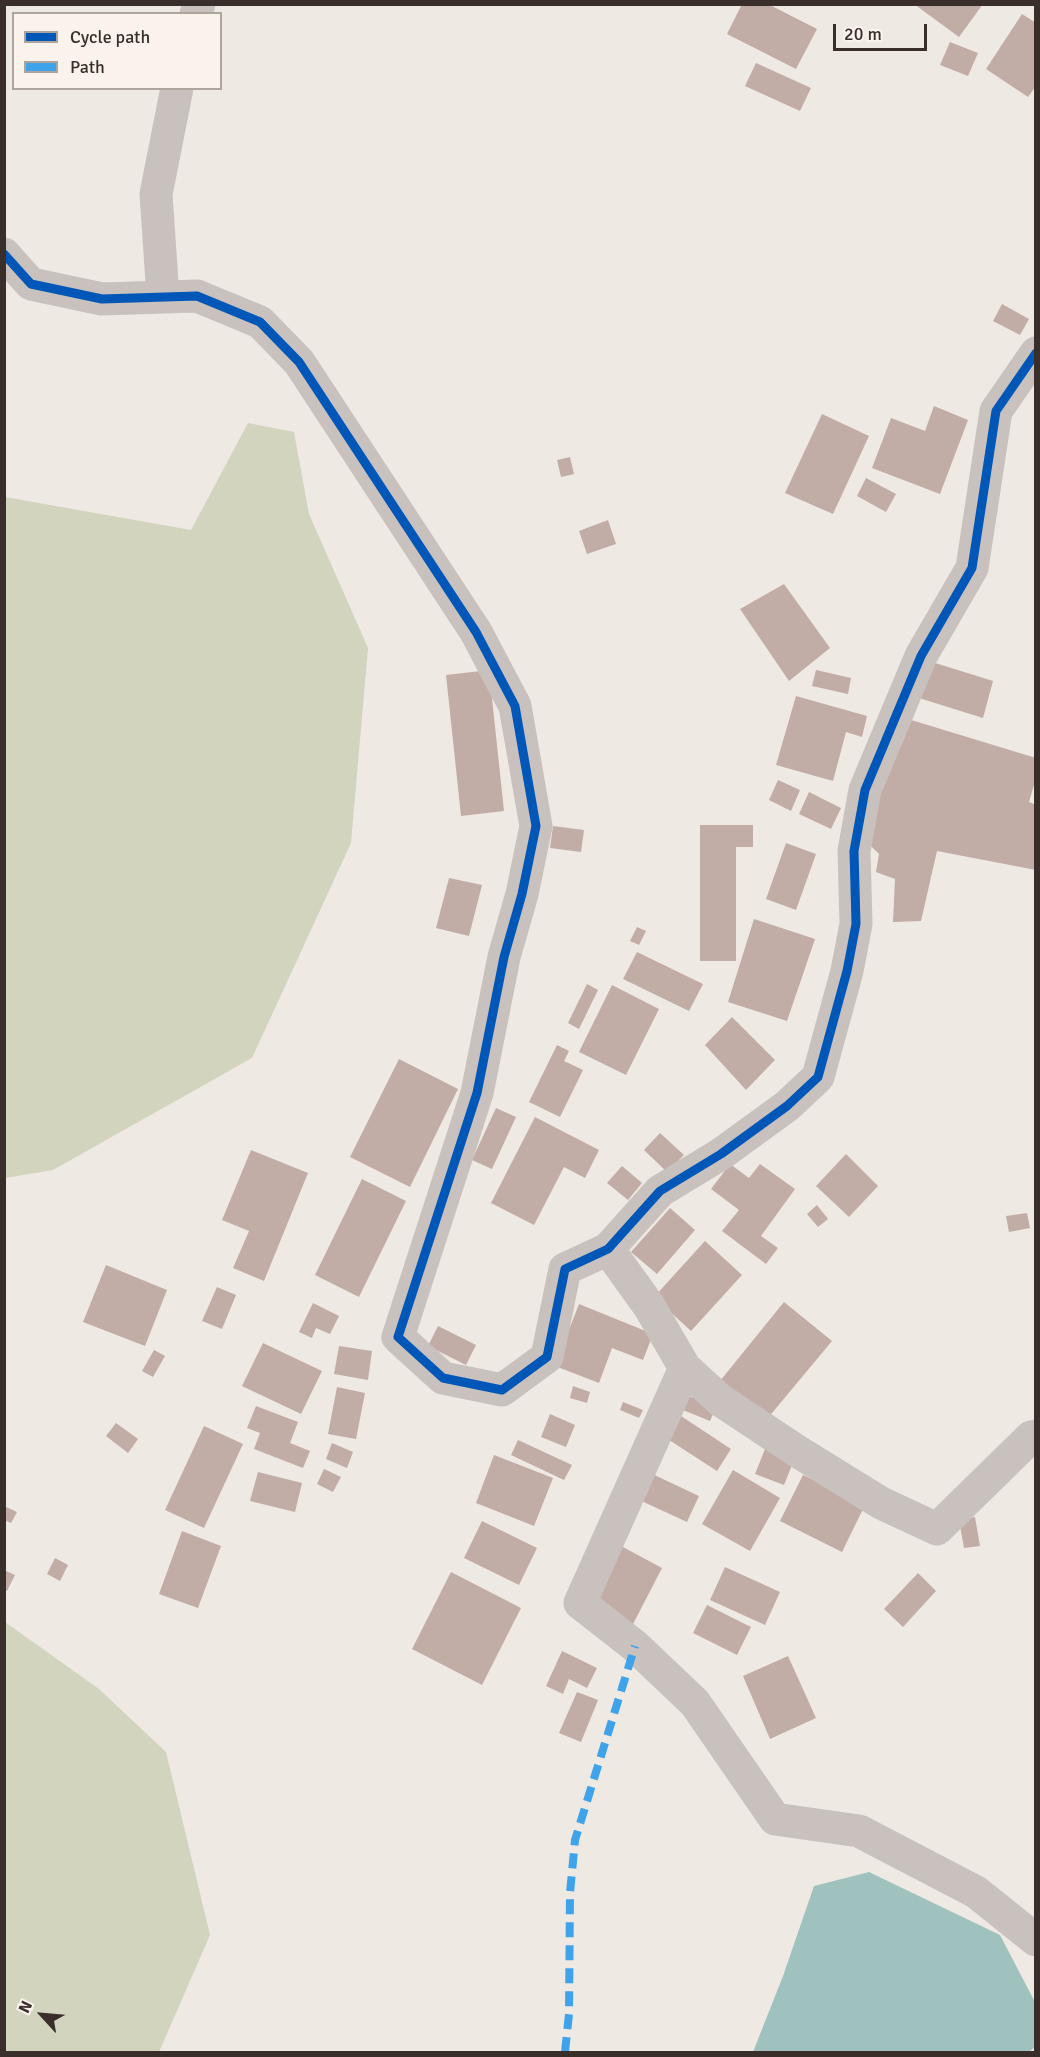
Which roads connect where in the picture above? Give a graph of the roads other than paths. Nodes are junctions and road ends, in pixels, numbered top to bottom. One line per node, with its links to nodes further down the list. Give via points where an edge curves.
1 (177, 90): 3 (street, via 156,194)
2 (4, 254): 3 (street, via 31,284 102,299)
3 (163, 297): 5 (street, via 197,296 260,322 299,362 476,632 515,706 536,826 477,1093 398,1337 443,1378 502,1390 547,1357 565,1269)
4 (1035, 352): 5 (street, via 996,411 972,568 921,656 865,790 854,851 856,924 818,1077 787,1106 660,1191)
5 (608, 1249): 6 (street, via 649,1306)
6 (685, 1368): 7 (street, via 720,1400 797,1451 881,1503 937,1529); 8 (street, via 580,1604 635,1646 695,1703 775,1819 860,1831 976,1892)
7 (1035, 1436)
8 (1035, 1940)

